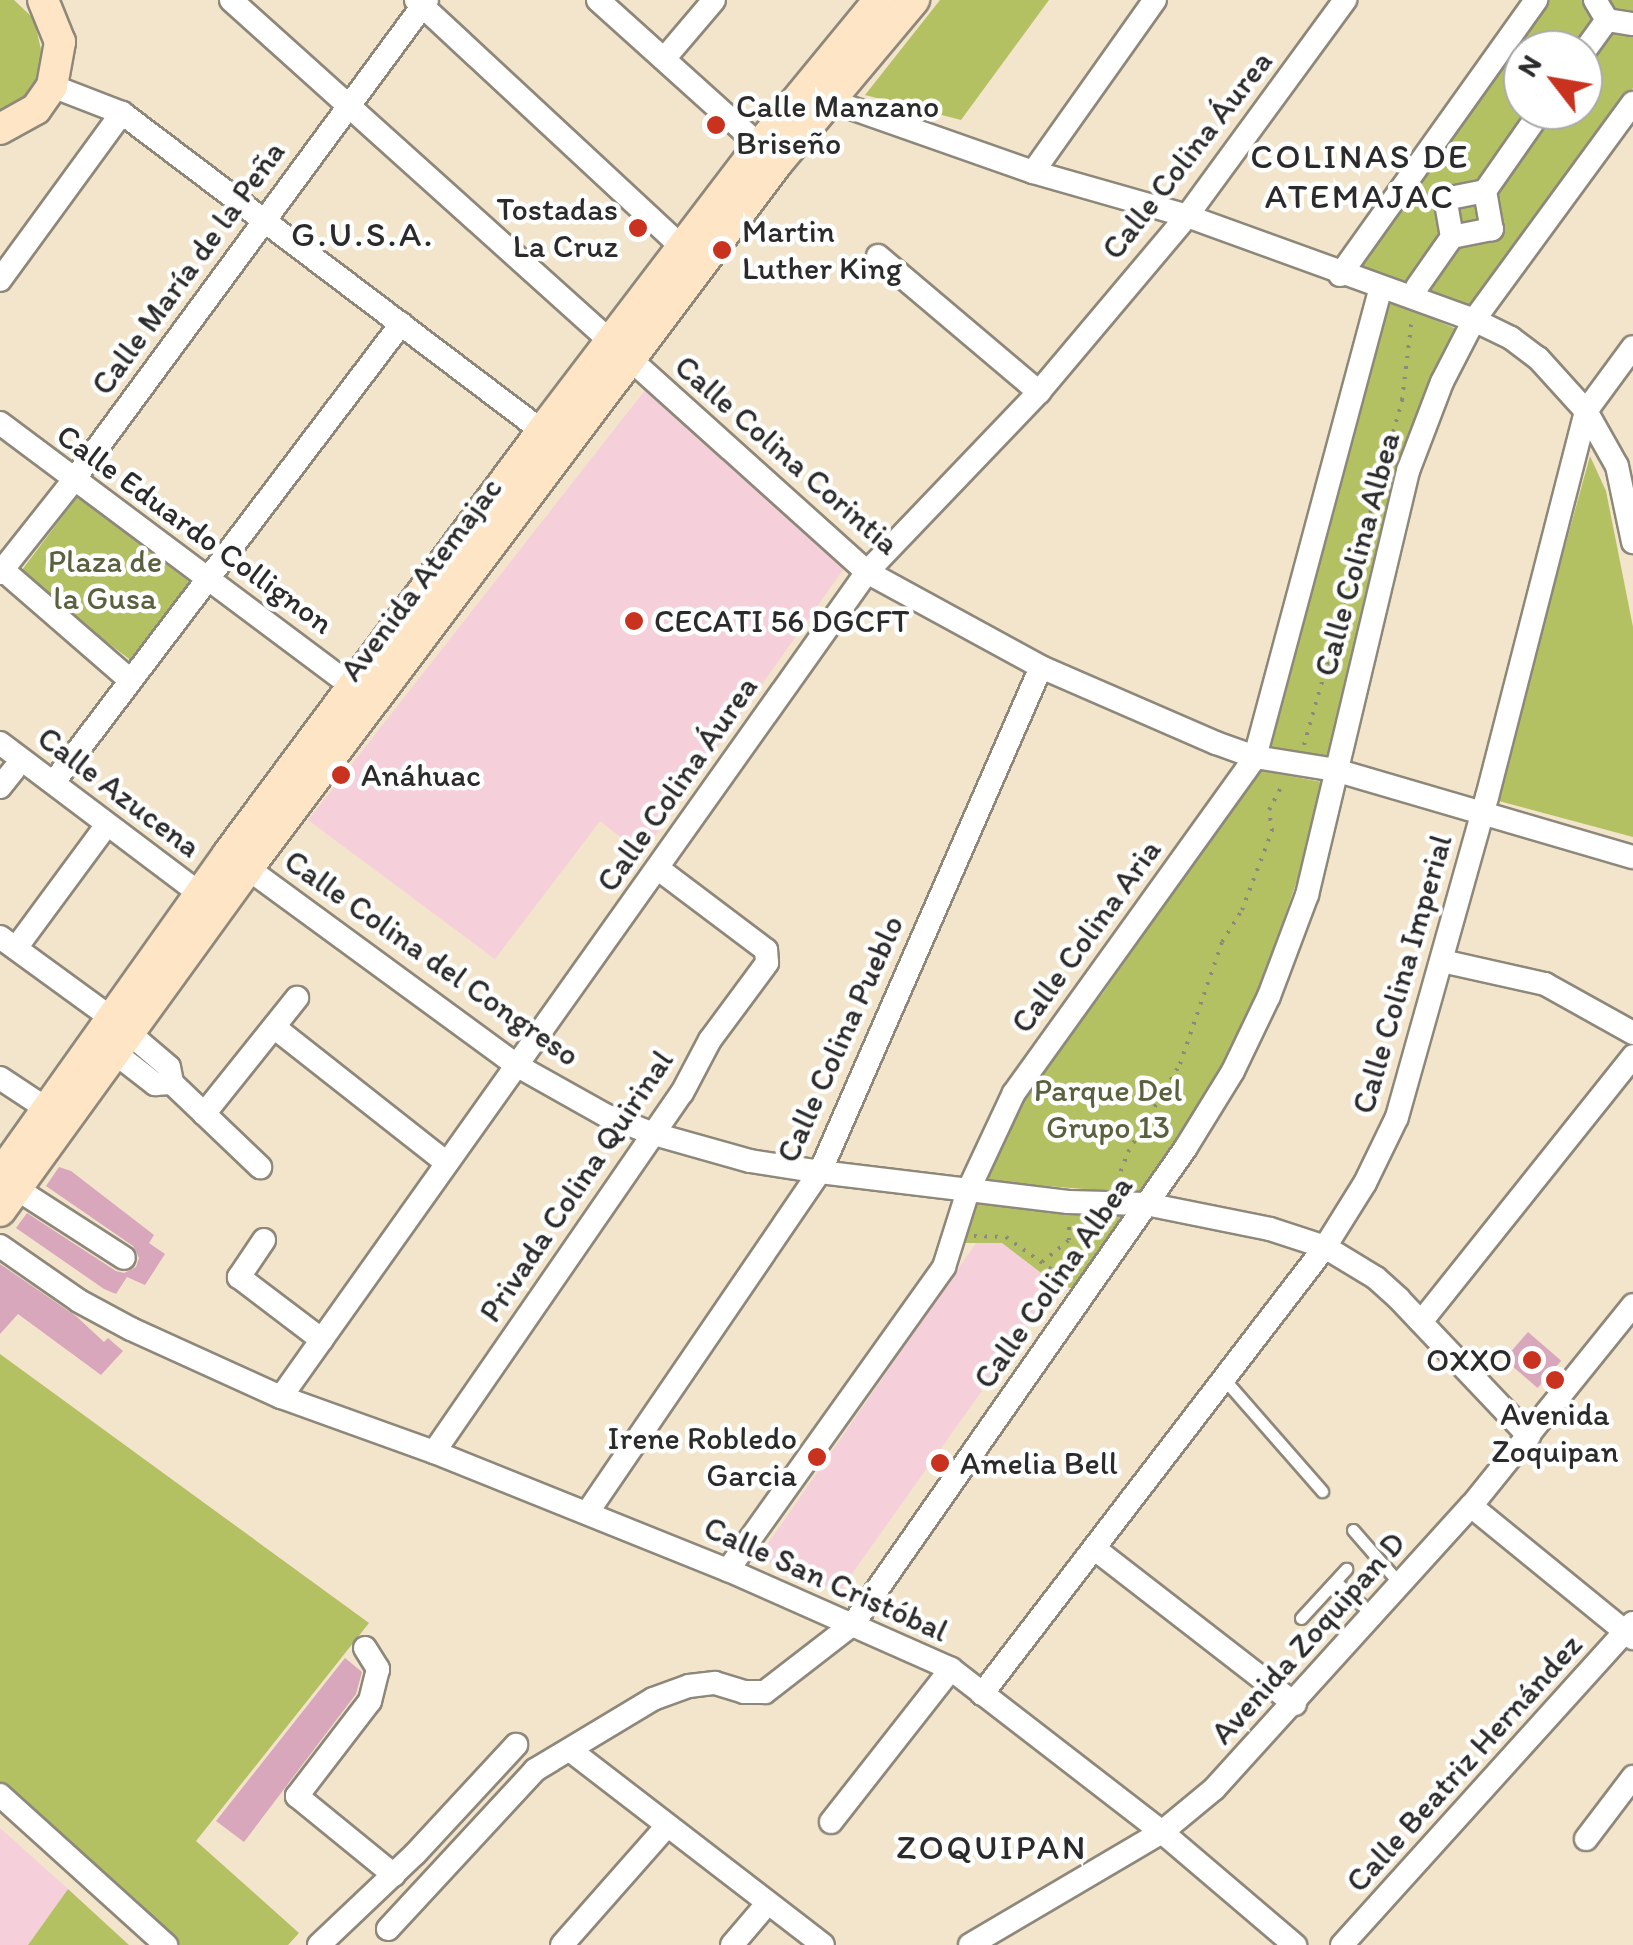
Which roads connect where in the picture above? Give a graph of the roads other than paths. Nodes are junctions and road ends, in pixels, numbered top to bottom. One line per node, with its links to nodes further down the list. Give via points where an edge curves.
1 (44, 0): 14 (main road, via 60,42)
2 (231, 0): 17 (street, Calle Colina Corintia)
3 (598, 0): 13 (street)
4 (714, 0): 13 (street)
5 (879, 0): 15 (main road, Avenida Atemajac)
6 (914, 0): 15 (main road, Avenida Atemajac)
7 (1155, 0): 22 (street)
8 (1345, 0): 24 (street, Calle Colina Áurea)
9 (1536, 0): 29 (street)
10 (421, 2): 17 (street, Calle María de la Peña); 27 (street)
11 (1601, 10): 12 (street)
12 (1633, 24)
13 (664, 59): 21 (street)
14 (52, 86): 18 (street); 19 (main road, via 36,109)
15 (817, 96): 21 (main road, Avenida Atemajac); 22 (street)
16 (1633, 103): 33 (street, Calle Colina Albea)
17 (348, 106): 25 (street, Calle María de la Peña); 36 (street, Calle Colina Corintia)
18 (122, 112): 25 (street); 30 (street)
19 (0, 129)
20 (1526, 130): 23 (street)
21 (769, 154): 27 (main road, Avenida Atemajac); 36 (main road, Avenida Atemajac)
22 (1033, 172): 24 (street)
23 (1484, 192): 26 (street, via 1492,230); 26 (street, via 1444,199)
24 (1187, 216): 29 (street); 37 (street, Calle Colina Áurea)
25 (263, 219): 34 (street); 41 (street, Calle María de la Peña)
26 (1452, 237): 32 (street)
27 (682, 247): 36 (main road, Avenida Atemajac)
28 (878, 256): 37 (street)
29 (1340, 275): 31 (street)
30 (0, 280)
31 (1380, 288): 33 (street); 50 (street, Calle Colina Aria)
32 (1415, 298)
33 (1474, 320): 38 (street, via 1538,358); 51 (street, Calle Colina Albea, via 1408,472)
34 (401, 324): 40 (street); 45 (street)
35 (1633, 347): 38 (street, Calle Colina Imperial)
36 (618, 352): 40 (main road, Avenida Atemajac); 44 (street, Calle Colina Corintia); 56 (main road, Avenida Atemajac)
37 (1038, 392): 44 (street, Calle Colina Áurea)
38 (1586, 412): 42 (street, via 1618,466); 53 (street, Calle Colina Imperial)
39 (0, 424): 41 (street, Calle Eduardo Collignon)
40 (542, 431): 48 (main road, Avenida Atemajac)
41 (73, 481): 43 (street, Calle María de la Peña); 45 (street, Calle Eduardo Collignon)
42 (1633, 542)
43 (1, 571): 47 (street)
44 (867, 572): 46 (street, Calle Colina Corintia); 57 (street, Calle Colina Áurea)
45 (211, 578): 47 (street); 48 (street, Calle Eduardo Collignon)
46 (1042, 667): 50 (street, Calle Colina Corintia); 73 (street, Calle Colina Pueblo)
47 (129, 680): 52 (street)
48 (352, 686): 56 (main road, Avenida Atemajac)
49 (0, 743): 52 (street, Calle Azucena)
50 (1255, 757): 51 (street, Calle Colina Corintia); 75 (street, Calle Colina Aria, via 1014,1093)
51 (1335, 770): 53 (street, Calle Colina Corintia); 76 (street, Calle Colina Albea, via 1307,895 1270,996 1233,1071)
52 (54, 782): 58 (street, Calle Azucena)
53 (1483, 813): 55 (street, Calle Colina Corintia); 60 (street, Calle Colina Imperial)
54 (100, 834): 59 (street)
55 (1633, 857)
56 (238, 861): 58 (main road, Avenida Atemajac); 64 (main road, Avenida Atemajac); 66 (street, Calle Colina del Congreso)
57 (657, 868): 66 (street, Calle Colina Áurea); 70 (street, Privada Colina Quirinal, via 769,956)
58 (200, 894): 64 (main road, Avenida Atemajac)
59 (8, 942): 64 (street)
60 (1442, 961): 63 (street, via 1546,984); 79 (street, Calle Colina Imperial, via 1398,1117)
61 (297, 998): 62 (street)
62 (274, 1027): 69 (street); 71 (street)
63 (1633, 1033)
64 (118, 1035): 68 (main road, Avenida Atemajac); 69 (street, via 156,1084 172,1083); 74 (main road, Avenida Atemajac)
65 (1633, 1056): 82 (street)
66 (516, 1066): 70 (street, Calle Colina del Congreso); 71 (street, Calle Colina Áurea)
67 (0, 1078): 68 (street)
68 (47, 1109): 74 (main road, Avenida Atemajac)
69 (204, 1114): 72 (street)
70 (654, 1134): 73 (street, Calle Colina del Congreso); 87 (street, Privada Colina Quirinal)
71 (447, 1163): 83 (street, Calle Colina Áurea)
72 (260, 1167)
73 (820, 1172): 75 (street, Calle Colina del Congreso); 90 (street, Calle Colina Pueblo)
74 (6, 1191): 80 (street)
75 (968, 1191): 76 (street, Calle Colina del Congreso); 94 (street, Calle Colina Aria, via 944,1267)
76 (1146, 1204): 79 (street, Calle Colina del Congreso); 99 (street, Calle Colina Albea)
77 (264, 1240): 83 (street, via 239,1277)
78 (0, 1246): 85 (street, Calle San Cristóbal, via 97,1310)
79 (1325, 1247): 82 (street, Calle Colina del Congreso, via 1376,1278); 84 (street, Calle Colina Imperial)
80 (124, 1258)
81 (1633, 1306): 86 (street, Avenida Zoquipan D)
82 (1421, 1322): 86 (street, Calle Colina del Congreso)
83 (322, 1340): 85 (street, Calle Colina Áurea)
84 (1224, 1378): 88 (lane); 92 (street, Calle Colina Imperial)
85 (281, 1397): 87 (street, Calle San Cristóbal)
86 (1528, 1436): 89 (street, Avenida Zoquipan D)
87 (434, 1452): 90 (street, Calle San Cristóbal)
88 (1322, 1492)
89 (1472, 1506): 96 (street, Avenida Zoquipan D); 100 (street)
90 (587, 1513): 94 (street, Calle San Cristóbal)
91 (1353, 1530): 96 (lane)
92 (1095, 1549): 103 (street, Calle Colina Imperial); 104 (street)
93 (1346, 1568): 95 (lane)
94 (728, 1570): 99 (street, Calle San Cristóbal)
95 (1336, 1582): 97 (lane); 98 (lane)
96 (1401, 1585): 97 (street, Avenida Zoquipan D)
97 (1373, 1615): 104 (street, Avenida Zoquipan D)
98 (1302, 1618)
99 (852, 1624): 102 (street, Calle San Cristóbal); 106 (street, Calle Colina Albea, via 765,1692 715,1682 690,1686 653,1699)
100 (1630, 1631): 125 (street, Calle Beatriz Hernández)
101 (364, 1648): 114 (street, via 378,1669 370,1701 297,1796)
102 (951, 1669): 103 (street, Calle San Cristóbal); 109 (street)
103 (982, 1694): 111 (street, Calle San Cristóbal)
104 (1295, 1704): 111 (street, Avenida Zoquipan D, via 1214,1789)
105 (516, 1745): 113 (street)
106 (570, 1750): 110 (street); 115 (street, Calle Colina Albea, via 535,1770)
107 (1633, 1777): 112 (street)
108 (0, 1795): 118 (street)
109 (831, 1822)
110 (667, 1826): 116 (street); 120 (street)
111 (1162, 1832): 123 (street, Avenida Zoquipan D); 124 (street, Calle San Cristóbal)
112 (1586, 1840)
113 (416, 1854): 114 (street); 115 (street)
114 (394, 1875): 119 (street)
115 (433, 1875): 117 (street, Calle Colina Albea)
116 (768, 1904): 121 (street); 122 (street)
117 (388, 1929)
118 (166, 1945)
119 (319, 1945)
120 (562, 1945)
121 (732, 1945)
122 (823, 1945)
123 (970, 1945)
124 (1294, 1945)
125 (1342, 1945)

